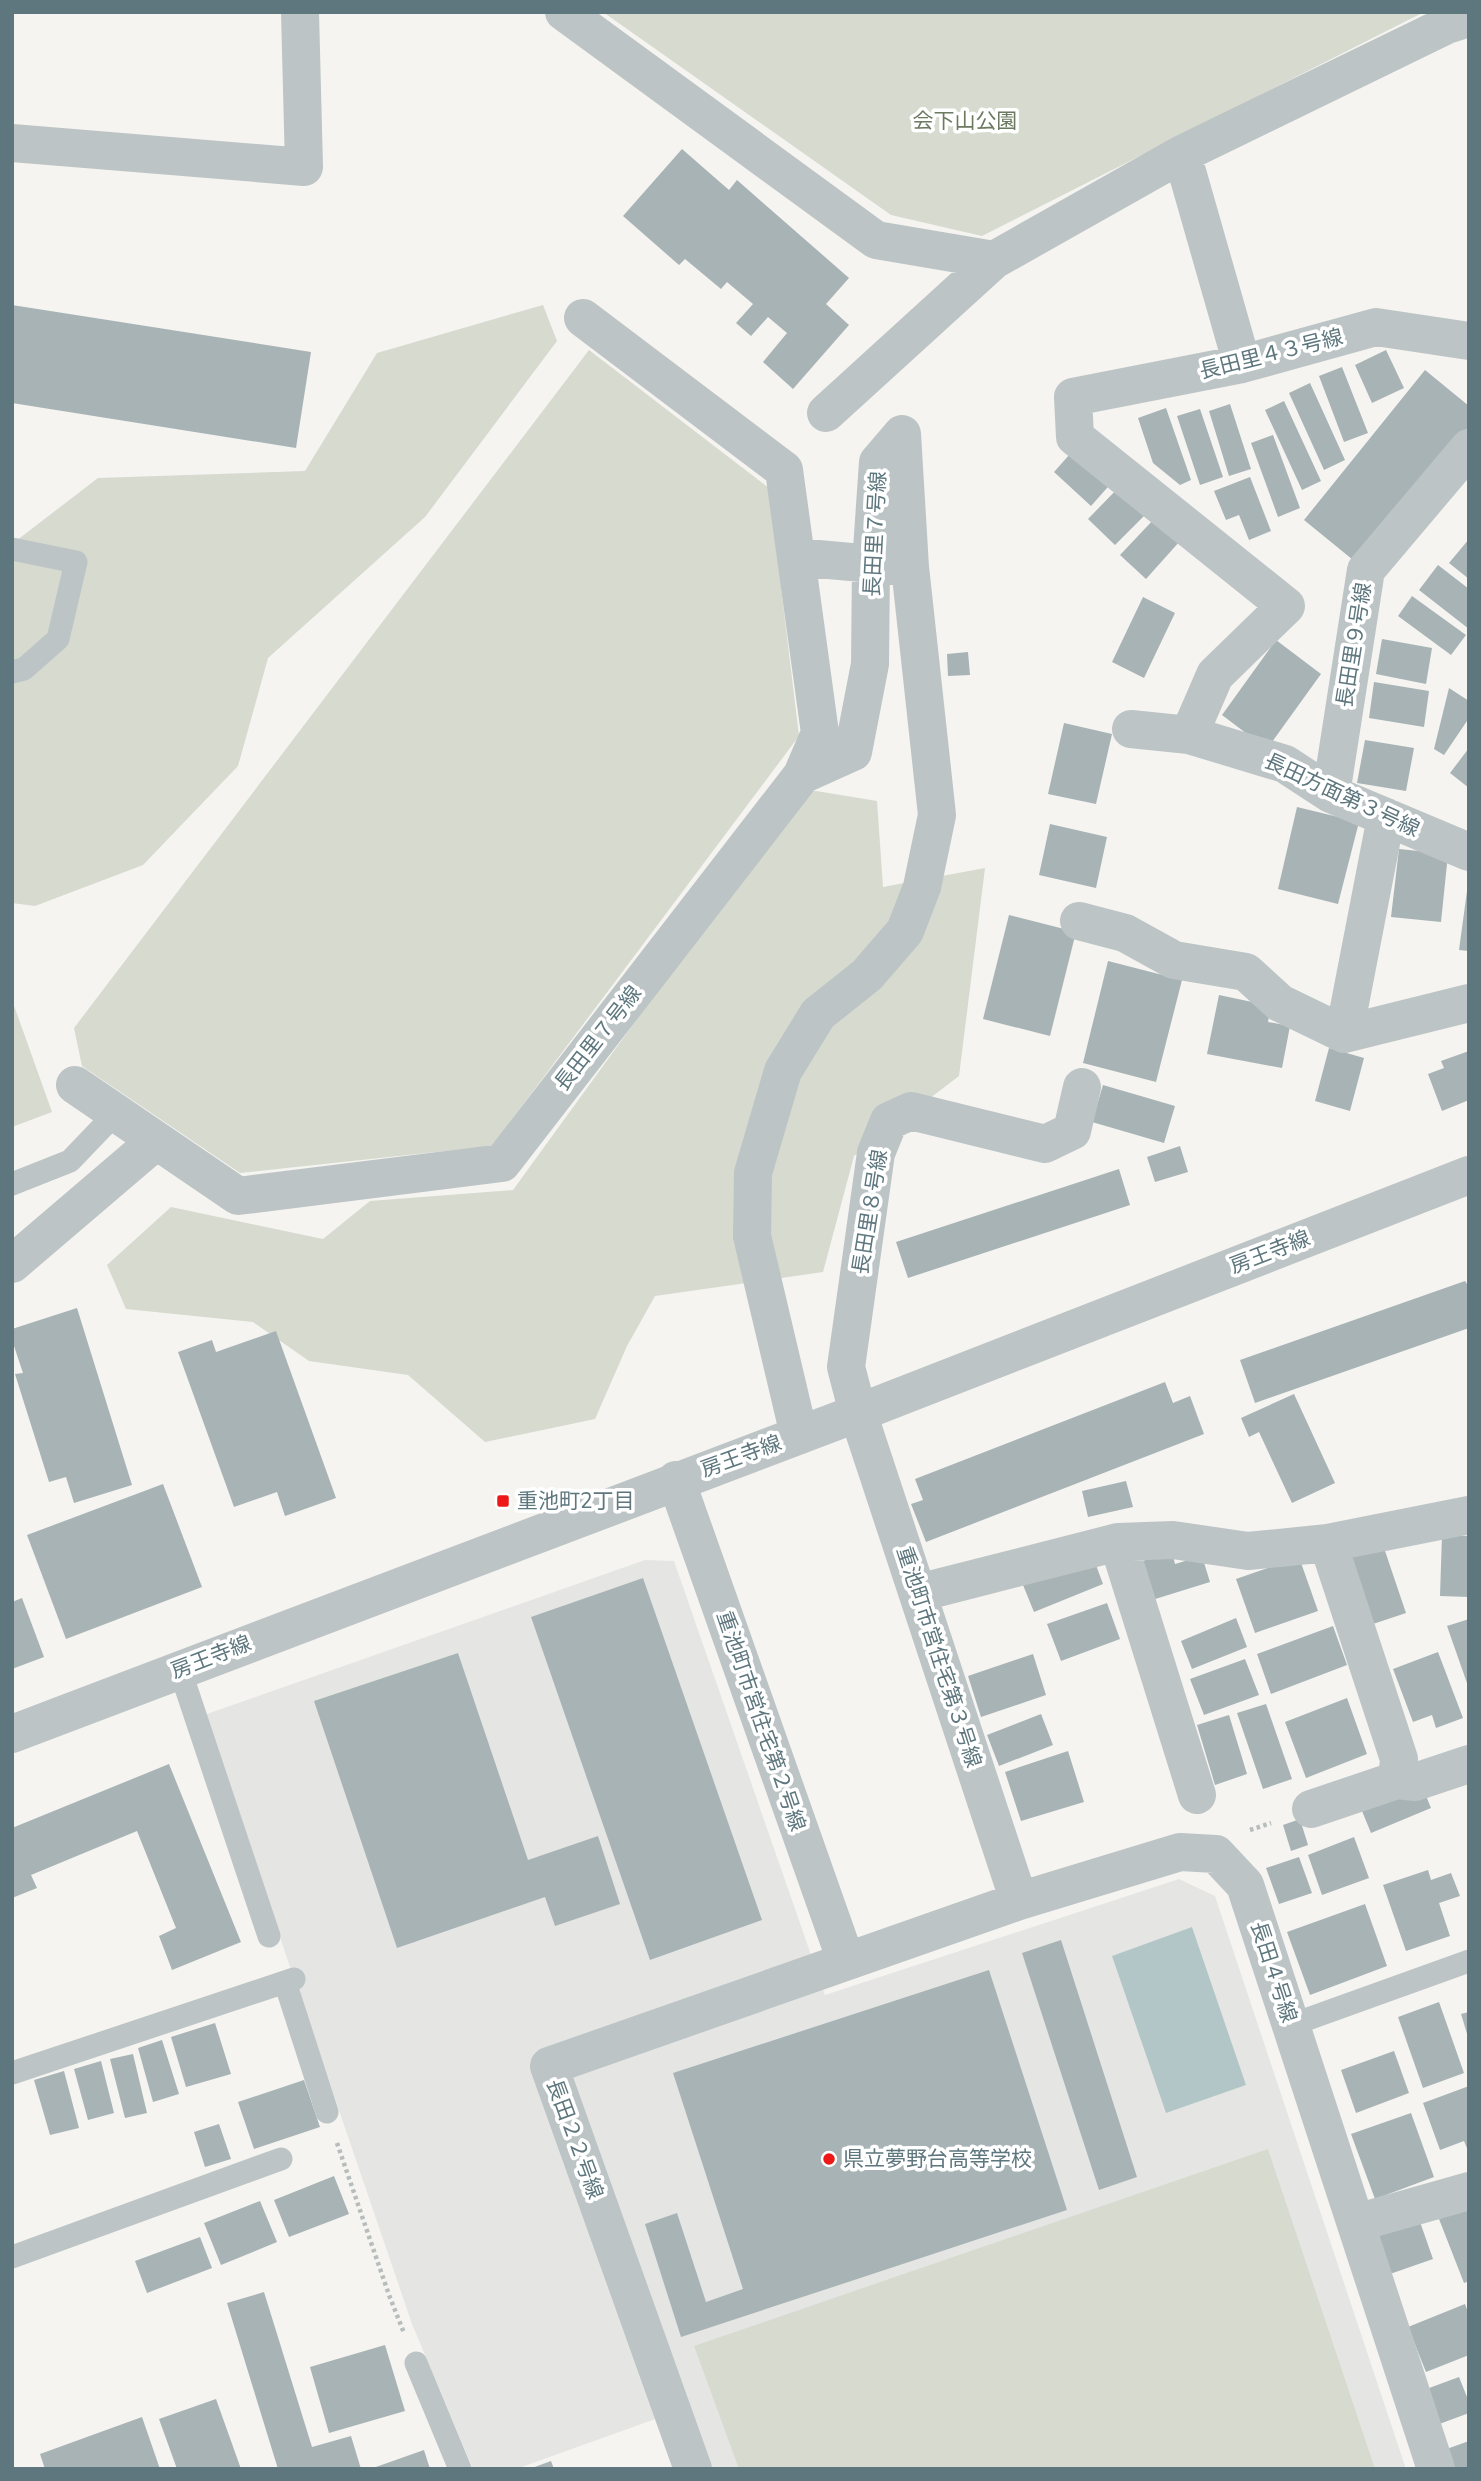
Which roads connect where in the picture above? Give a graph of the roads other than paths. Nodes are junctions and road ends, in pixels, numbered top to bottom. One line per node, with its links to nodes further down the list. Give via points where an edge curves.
1 (300, 12): 4 (street, via 304,167)
2 (564, 12): 6 (street, via 876,240)
3 (1462, 28): 5 (street)
4 (12, 143)
5 (1182, 154): 6 (street); 9 (street)
6 (994, 260): 10 (street)
7 (583, 318): 13 (street, via 784,470)
8 (1469, 341): 9 (street, 長田里４３号線, via 1376,327)
9 (1242, 364): 18 (street, 長田里４３号線, via 1073,397 1075,437 1286,606 1215,675)
10 (826, 413)
11 (1469, 448): 20 (street, 長田里９号線, via 1366,570)
12 (12, 550): 16 (lane, via 76,562 58,639 24,670)
13 (796, 557): 14 (street); 19 (street, via 820,733)
14 (871, 564): 15 (street); 15 (street, 長田里７号線, via 878,463 902,434); 19 (street, 長田里７号線, via 870,664 853,751)
15 (910, 567): 34 (street, 長田里７号線, via 937,815 922,887 905,932 867,975 818,1014 783,1072 753,1173 752,1236)
16 (12, 672)
17 (1131, 729): 18 (street, 長田方面第３号線)
18 (1189, 735): 20 (street, 長田方面第３号線, via 1286,764)
19 (802, 775): 29 (street, 長田里７号線, via 502,1163 238,1196)
20 (1331, 794): 21 (street, 長田方面第３号線)
21 (1386, 817): 22 (street, 長田方面第３号線); 25 (street)
22 (1469, 852)
23 (1079, 921): 25 (street, via 1125,933 1174,960 1246,972 1280,1003)
24 (1469, 1003): 25 (street)
25 (1344, 1034)
26 (75, 1085): 28 (street, 長田里７号線)
27 (1082, 1087): 33 (street, 長田里８号線, via 1072,1131 1045,1144 911,1111 889,1121 876,1153 846,1367)
28 (116, 1113): 29 (street, 長田里７号線); 31 (lane, via 70,1161)
29 (156, 1141): 32 (street)
30 (1469, 1175): 33 (street, 房王寺線)
31 (12, 1184)
32 (12, 1264)
33 (858, 1413): 34 (street, 房王寺線); 39 (street, 重池町市営住宅第３号線)
34 (799, 1435): 35 (street, 房王寺線)
35 (676, 1480): 40 (street, 房王寺線); 48 (street, 重池町市営住宅第２号線)
36 (1469, 1515): 38 (street)
37 (1118, 1542): 38 (street, via 1173,1540 1248,1551); 39 (street); 44 (street)
38 (1328, 1543): 43 (street, via 1399,1759)
39 (918, 1593): 46 (street, 重池町市営住宅第３号線)
40 (180, 1670): 41 (street, 房王寺線); 47 (lane)
41 (12, 1734)
42 (1469, 1764): 43 (street, via 1415,1782)
43 (1397, 1780): 45 (street)
44 (1197, 1795)
45 (1311, 1809)
46 (1019, 1901): 48 (street, 長田４号線); 50 (street, 長田４号線, via 1180,1852 1216,1854 1245,1885)
47 (269, 1937)
48 (846, 1961): 59 (street, 長田２２号線, via 549,2066)
49 (1469, 1961): 50 (lane)
50 (1291, 2025): 55 (street, 長田４号線)
51 (12, 2073): 52 (lane, via 289,1981)
52 (327, 2112)
53 (281, 2159): 56 (lane)
54 (1469, 2191): 55 (street)
55 (1356, 2223): 60 (street, 長田４号線)
56 (12, 2257)
57 (416, 2363): 58 (lane)
58 (460, 2469)
59 (693, 2469)
60 (1436, 2469)

